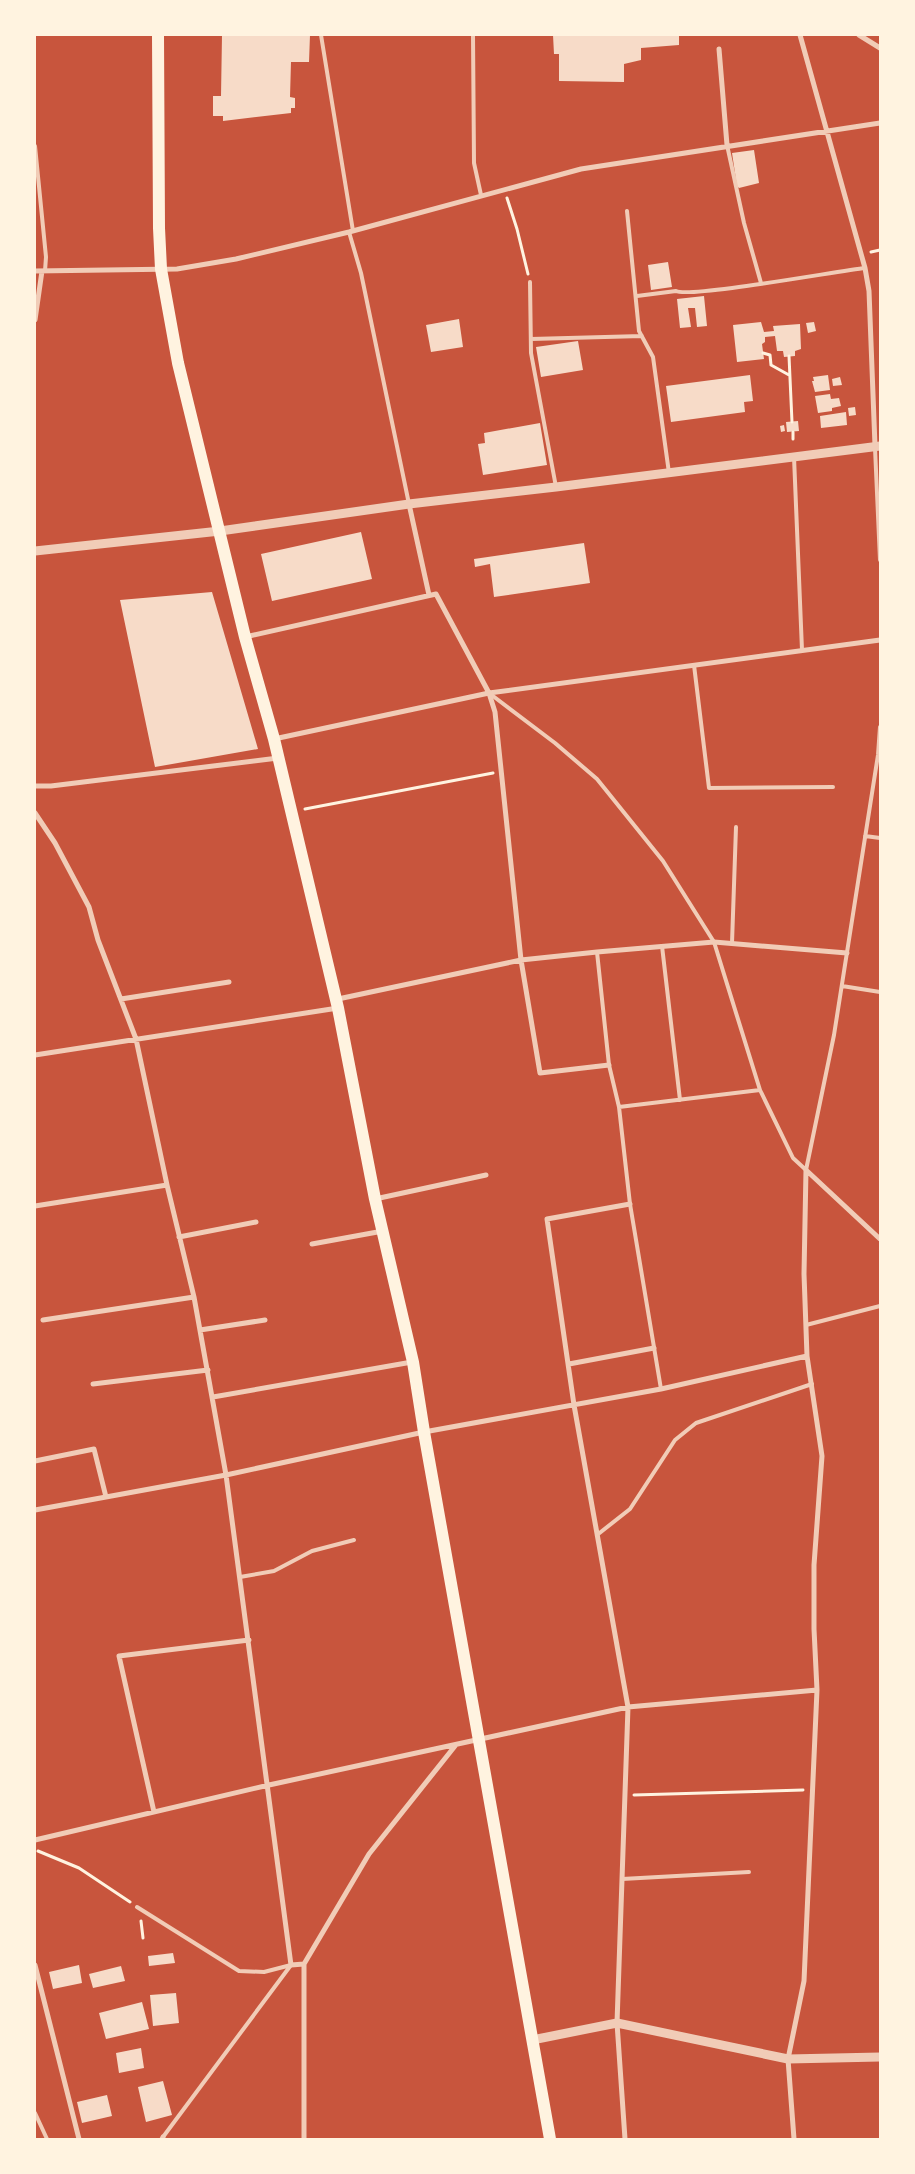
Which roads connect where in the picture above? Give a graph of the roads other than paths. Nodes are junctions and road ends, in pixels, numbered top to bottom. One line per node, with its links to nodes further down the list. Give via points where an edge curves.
1 (158, 35): 16 (main road)
2 (321, 35): 14 (lane)
3 (473, 35): 12 (lane, via 474,163)
4 (800, 35): 9 (street)
5 (859, 35): 6 (street)
6 (880, 48)
7 (719, 49): 10 (street)
8 (880, 122): 9 (street)
9 (825, 130): 10 (street); 15 (street)
10 (727, 144): 12 (street, via 581,169); 20 (lane)
11 (35, 146): 18 (lane, via 46,257)
12 (481, 195): 14 (street)
13 (627, 211): 21 (lane)
14 (351, 231): 16 (street, via 236,259); 31 (lane)
15 (865, 268): 20 (lane); 26 (street)
16 (162, 270): 18 (street); 32 (main road, via 178,363)
17 (35, 271): 18 (street)
18 (43, 271): 22 (street)
19 (530, 282): 24 (lane)
20 (761, 283): 21 (lane)
21 (637, 296): 23 (lane)
22 (35, 320)
23 (642, 336): 24 (lane); 29 (lane, via 654,357)
24 (530, 339): 30 (lane)
25 (880, 355): 26 (street)
26 (873, 356): 27 (street)
27 (878, 446): 28 (street); 34 (lane)
28 (794, 457): 29 (street); 38 (lane)
29 (669, 473): 30 (street)
30 (556, 487): 31 (street)
31 (409, 504): 32 (street); 35 (street)
32 (220, 531): 33 (street); 36 (main road)
33 (35, 551)
34 (880, 560)
35 (429, 595): 36 (street); 40 (street, via 436,594)
36 (245, 637): 42 (main road)
37 (880, 640): 38 (street)
38 (802, 650): 39 (street)
39 (694, 665): 40 (street); 46 (lane, via 709,788)
40 (489, 692): 42 (street); 51 (lane, via 597,779 658,855); 56 (street, via 495,712)
41 (880, 727): 44 (lane)
42 (274, 739): 43 (main road)
43 (278, 758): 45 (street); 61 (main road)
44 (878, 764): 49 (lane)
45 (35, 786)
46 (833, 787)
47 (35, 813): 60 (street, via 89,907)
48 (736, 828): 52 (lane)
49 (865, 836): 50 (lane); 55 (lane)
50 (880, 838)
51 (714, 942): 52 (street); 53 (street); 65 (lane)
52 (732, 943): 55 (street)
53 (662, 946): 54 (street); 66 (lane)
54 (596, 952): 56 (street); 64 (lane)
55 (847, 954): 58 (lane)
56 (521, 960): 61 (street); 64 (street, via 540,1074)
57 (229, 982): 60 (street)
58 (842, 986): 59 (lane); 68 (lane)
59 (880, 992)
60 (121, 999): 62 (street)
61 (336, 1004): 62 (street); 71 (main road)
62 (136, 1039): 63 (street); 70 (street)
63 (35, 1055)
64 (609, 1065): 67 (lane)
65 (760, 1090): 66 (lane); 68 (lane, via 793,1158)
66 (680, 1100): 67 (lane)
67 (619, 1107): 72 (lane)
68 (806, 1170): 77 (street); 83 (street)
69 (486, 1175): 71 (street)
70 (167, 1186): 73 (street); 76 (street)
71 (375, 1199): 75 (main road)
72 (630, 1204): 85 (lane); 88 (street, via 547,1219)
73 (35, 1206)
74 (256, 1222): 76 (street)
75 (383, 1231): 78 (street); 87 (main road)
76 (179, 1237): 79 (street)
77 (880, 1239)
78 (312, 1244)
79 (194, 1297): 81 (street); 84 (street)
80 (880, 1306): 83 (lane)
81 (43, 1320)
82 (265, 1320): 84 (street)
83 (806, 1325): 86 (street)
84 (200, 1330): 89 (street)
85 (654, 1348): 88 (street); 92 (lane)
86 (807, 1356): 91 (street); 92 (street)
87 (413, 1362): 93 (street); 95 (main road)
88 (569, 1364): 94 (street)
89 (208, 1370): 90 (street); 93 (street)
90 (93, 1384)
91 (812, 1384): 100 (lane, via 696,1423 675,1440 630,1509); 104 (street, via 822,1456 814,1565)
92 (661, 1389): 94 (street)
93 (213, 1396): 97 (street)
94 (574, 1405): 95 (street); 100 (street)
95 (424, 1432): 97 (street); 106 (main road)
96 (35, 1461): 98 (street, via 94,1449)
97 (226, 1475): 98 (street); 102 (street)
98 (106, 1498): 99 (street)
99 (35, 1510)
100 (597, 1535): 105 (street)
101 (354, 1540): 102 (lane, via 312,1551 274,1571)
102 (240, 1577): 103 (street)
103 (249, 1640): 108 (street); 109 (street, via 119,1656)
104 (817, 1690): 105 (street); 120 (street, via 804,1982)
105 (628, 1707): 106 (street); 112 (street)
106 (480, 1740): 107 (street); 118 (main road)
107 (455, 1746): 108 (street); 114 (street, via 369,1854)
108 (269, 1785): 109 (street); 116 (street)
109 (154, 1812): 110 (street)
110 (35, 1840)
111 (749, 1872): 112 (lane)
112 (622, 1879): 117 (street)
113 (138, 1907): 116 (lane, via 239,1971 264,1972)
114 (304, 1964): 116 (street); 125 (street)
115 (35, 1965): 124 (street)
116 (291, 1965): 122 (lane)
117 (617, 2023): 118 (street); 120 (street); 127 (street)
118 (532, 2040): 126 (main road)
119 (880, 2057): 120 (street)
120 (788, 2059): 128 (street)
121 (35, 2113): 123 (lane)
122 (163, 2138)
123 (47, 2139)
124 (80, 2139)
125 (304, 2139)
126 (550, 2139)
127 (625, 2139)
128 (794, 2139)

